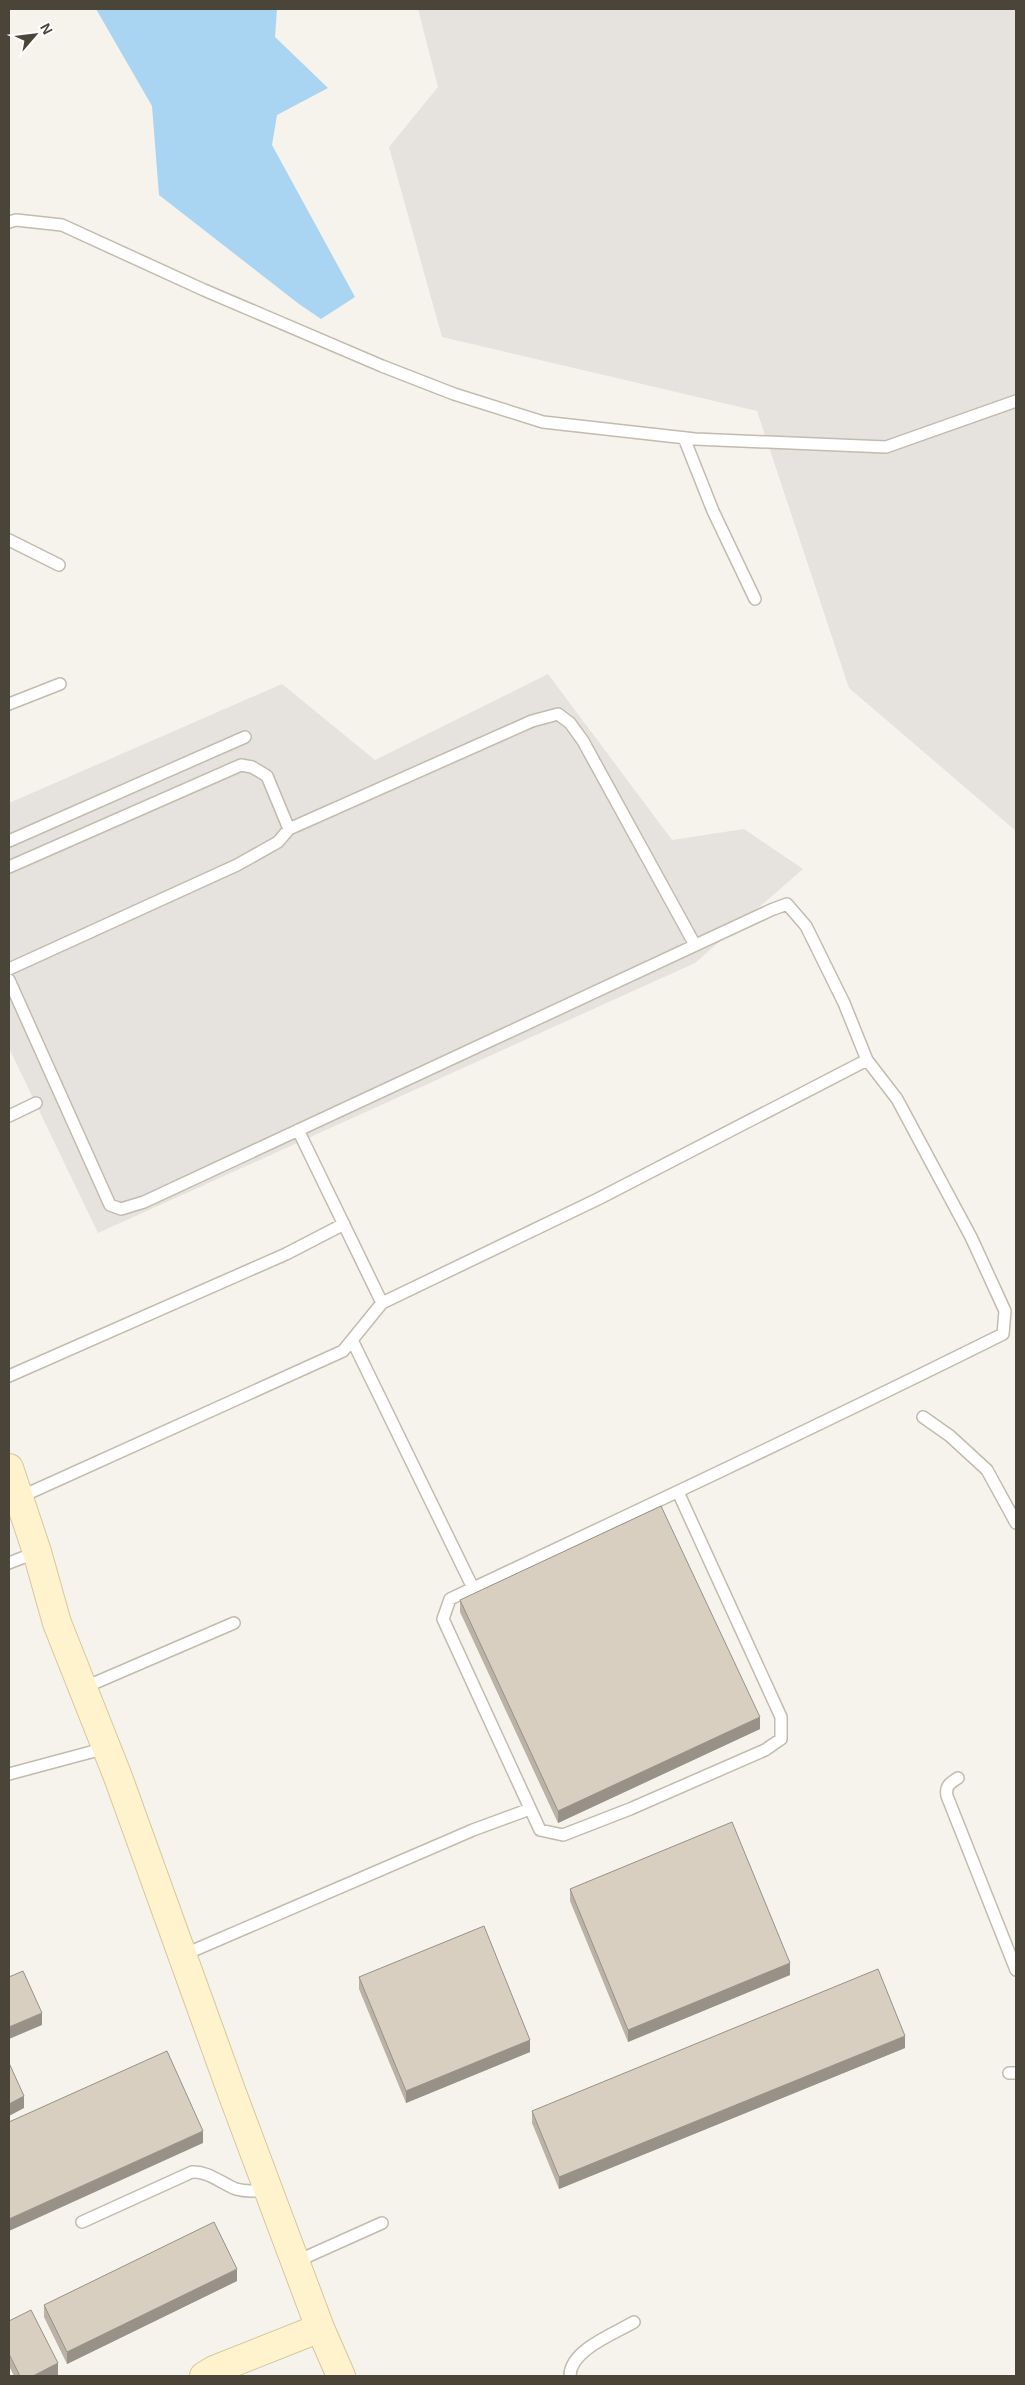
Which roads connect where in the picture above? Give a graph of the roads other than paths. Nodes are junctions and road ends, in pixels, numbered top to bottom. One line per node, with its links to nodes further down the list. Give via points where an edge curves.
1 (9, 222): 3 (lane, via 62,225 382,366 454,394 543,422)
2 (1016, 400): 3 (lane, via 886,447)
3 (684, 438): 6 (lane, via 713,511)
4 (9, 540): 5 (lane)
5 (59, 566)
6 (755, 599)
7 (60, 684): 8 (lane)
8 (9, 704)
9 (245, 736): 11 (lane)
10 (289, 829): 12 (lane, via 267,776 241,765); 13 (lane, via 532,721 558,714 583,741); 14 (lane, via 278,842 237,865)
11 (9, 841)
12 (9, 867)
13 (695, 945): 16 (lane, via 787,904 806,926 844,1003); 19 (lane)
14 (9, 969)
15 (9, 980): 19 (lane, via 110,1205 121,1209 144,1202)
16 (867, 1060): 21 (lane, via 598,1199); 26 (lane, via 897,1099 971,1237 1005,1310 1003,1334)
17 (36, 1103): 18 (lane)
18 (9, 1116)
19 (298, 1130): 20 (lane)
20 (344, 1224): 21 (lane); 23 (lane, via 286,1254)
21 (382, 1303): 22 (lane)
22 (352, 1340): 27 (lane, via 343,1351); 31 (lane)
23 (9, 1376)
24 (923, 1417): 28 (lane, via 950,1436 987,1470)
25 (9, 1468): 27 (street)
26 (678, 1492): 31 (lane); 37 (lane, via 781,1717 781,1738 765,1750 563,1835 540,1830)
27 (18, 1498): 29 (street)
28 (1016, 1523)
29 (37, 1552): 30 (lane); 33 (street, via 57,1623)
30 (9, 1563)
31 (473, 1588): 37 (lane, via 450,1599 442,1619)
32 (234, 1623): 33 (lane)
33 (83, 1688): 34 (street)
34 (107, 1748): 35 (lane); 38 (street)
35 (9, 1774)
36 (958, 1778): 39 (lane, via 949,1784 947,1796)
37 (530, 1809): 38 (lane, via 473,1830)
38 (183, 1955): 40 (street)
39 (1016, 1970)
40 (268, 2190): 41 (lane, via 249,2192 200,2172 192,2172); 43 (street)
41 (82, 2222)
42 (382, 2223): 43 (lane)
43 (295, 2262): 45 (street)
44 (634, 2322): 48 (lane, via 583,2351 570,2368)
45 (320, 2328): 46 (street); 47 (street)
46 (204, 2376)
47 (340, 2376)
48 (570, 2376)

